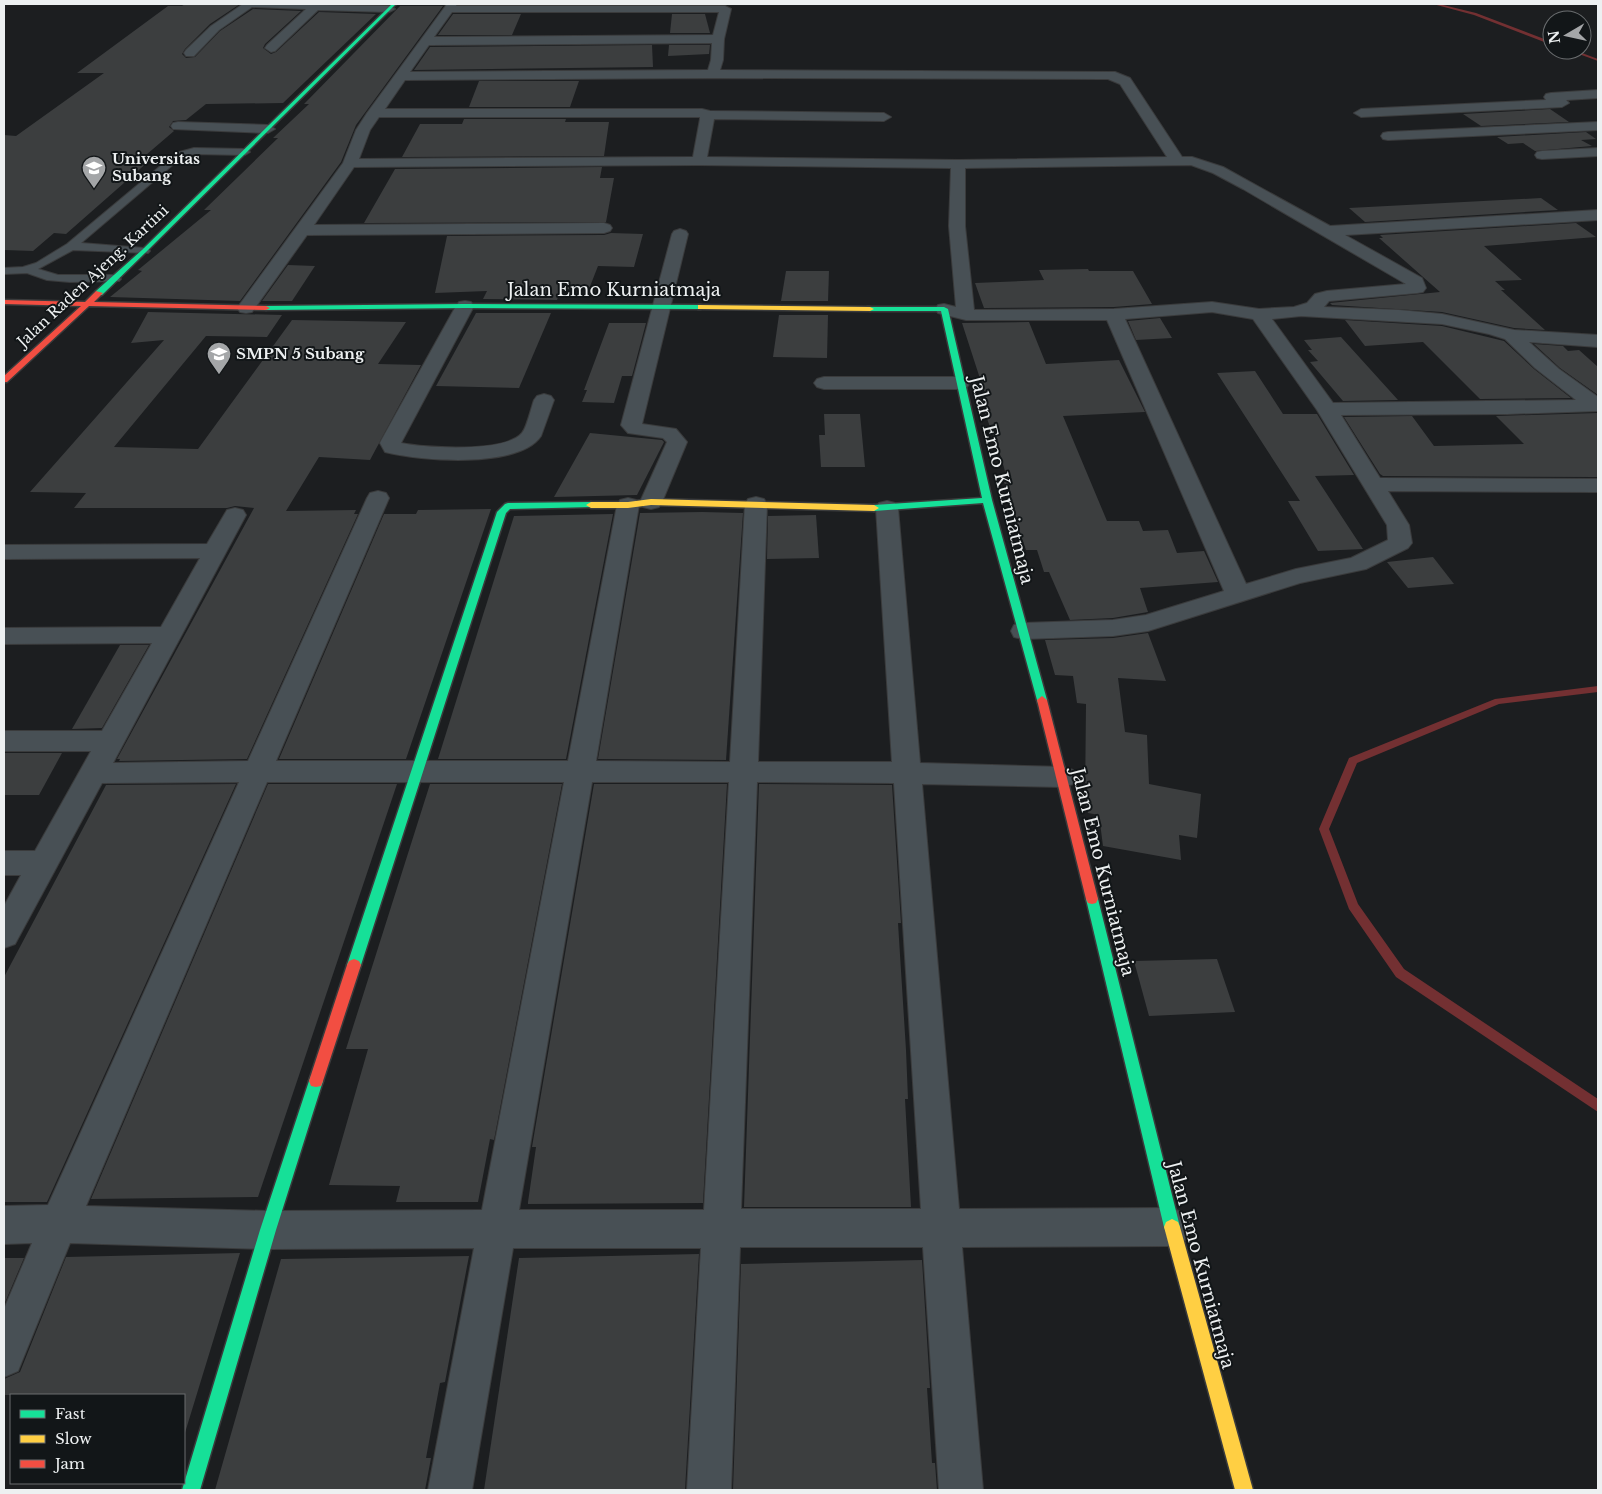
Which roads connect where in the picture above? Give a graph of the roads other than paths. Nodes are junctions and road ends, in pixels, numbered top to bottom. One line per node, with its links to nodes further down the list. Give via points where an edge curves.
1 (250, 4): 2 (street); 9 (street, via 215,28)
2 (315, 6): 3 (street); 8 (street)
3 (391, 6): 20 (street, Jalan Raden Ajeng. Kartini)
4 (450, 6): 5 (street); 7 (street)
5 (726, 6): 6 (street)
6 (718, 38): 7 (street); 10 (street)
7 (425, 41): 11 (street)
8 (272, 48)
9 (190, 53)
10 (713, 74): 11 (street); 26 (street, via 1110,75 1125,81)
11 (400, 76): 14 (street)
12 (1598, 94): 13 (street, via 1551,96)
13 (1562, 103): 15 (street); 18 (street)
14 (374, 113): 16 (street, via 700,113); 27 (street, via 363,130)
15 (1360, 113)
16 (709, 116): 17 (street); 25 (street, via 706,115)
17 (884, 117)
18 (1598, 122): 21 (street)
19 (178, 126): 20 (street)
20 (268, 129): 22 (street, Jalan Raden Ajeng. Kartini)
21 (1388, 136)
22 (245, 152): 34 (lane, via 179,155); 35 (street, Jalan Raden Ajeng. Kartini)
23 (1598, 152): 24 (street)
24 (1542, 155)
25 (699, 161): 27 (street); 28 (street)
26 (1178, 162): 28 (street); 32 (street, via 1192,161 1218,170)
27 (350, 163): 31 (street)
28 (958, 164): 48 (street, via 957,226)
29 (1598, 215): 32 (street)
30 (604, 228): 31 (street)
31 (304, 230): 42 (street)
32 (1326, 231): 45 (street, via 1416,282 1417,288 1327,296 1313,307)
33 (680, 234): 43 (street)
34 (71, 246): 35 (lane); 36 (lane, via 40,266)
35 (144, 251): 38 (street, Jalan Raden Ajeng. Kartini)
36 (29, 269): 37 (lane); 38 (lane, via 41,275 63,278)
37 (4, 271)
38 (115, 279): 40 (street, Jalan Raden Ajeng. Kartini)
39 (4, 302): 40 (street, Jalan Emo Kurniatmaja)
40 (84, 305): 42 (street, Jalan Emo Kurniatmaja); 52 (street, Jalan Raden Ajeng. Kartini)
41 (465, 306): 42 (street, Jalan Emo Kurniatmaja); 43 (street, Jalan Emo Kurniatmaja); 55 (street, via 392,439 392,448 413,452 482,453 510,449 531,436)
42 (246, 308)
43 (663, 308): 44 (street, Jalan Emo Kurniatmaja); 62 (street, via 631,425 635,429 663,431 677,442)
44 (944, 309): 48 (street); 53 (street, Jalan Emo Kurniatmaja)
45 (1295, 312): 47 (street); 49 (street, via 1425,317)
46 (1114, 314): 47 (street, via 1212,307); 48 (street); 68 (street)
47 (1259, 314): 57 (street)
48 (966, 315)
49 (1512, 335): 50 (street); 51 (street, via 1537,344); 56 (street, via 1567,386)
50 (1598, 341)
51 (1598, 350)
52 (4, 380)
53 (960, 382): 54 (street); 61 (street, Jalan Emo Kurniatmaja)
54 (824, 383)
55 (544, 400)
56 (1598, 405): 57 (street)
57 (1327, 409): 58 (street)
58 (1373, 484): 59 (street); 68 (street, via 1398,526 1400,543 1358,564 1296,576)
59 (1598, 486)
60 (378, 498): 75 (street)
61 (987, 500): 64 (street); 69 (street, Jalan Emo Kurniatmaja)
62 (640, 504): 63 (street); 74 (street, via 508,506 502,512); 76 (street)
63 (756, 504): 64 (street); 77 (street)
64 (887, 508): 78 (street)
65 (235, 515): 66 (street)
66 (214, 551): 67 (street); 70 (street)
67 (4, 552)
68 (1238, 594): 69 (street, via 1148,623 1113,628)
69 (1023, 631): 80 (street, Jalan Emo Kurniatmaja)
70 (168, 635): 71 (street); 73 (street)
71 (4, 636)
72 (4, 741): 73 (street)
73 (110, 741): 79 (street)
74 (419, 770): 75 (street); 76 (street); 90 (street)
75 (259, 771): 79 (street); 84 (street)
76 (581, 771): 77 (street); 88 (street)
77 (744, 772): 78 (street); 89 (street)
78 (907, 772): 80 (street, via 1008,778); 87 (street)
79 (93, 773): 82 (street)
80 (1062, 777): 86 (street, Jalan Emo Kurniatmaja)
81 (4, 863): 82 (street)
82 (44, 863): 83 (street)
83 (4, 934)
84 (59, 1224): 85 (street); 90 (street); 91 (street)
85 (4, 1225)
86 (1172, 1226): 87 (street); 96 (street, Jalan Emo Kurniatmaja)
87 (942, 1228): 89 (street); 95 (street)
88 (498, 1229): 89 (street); 90 (street); 93 (street)
89 (722, 1229): 94 (street)
90 (268, 1230): 92 (street)
91 (4, 1357)
92 (191, 1490)
93 (450, 1490)
94 (709, 1490)
95 (961, 1490)
96 (1244, 1490)

